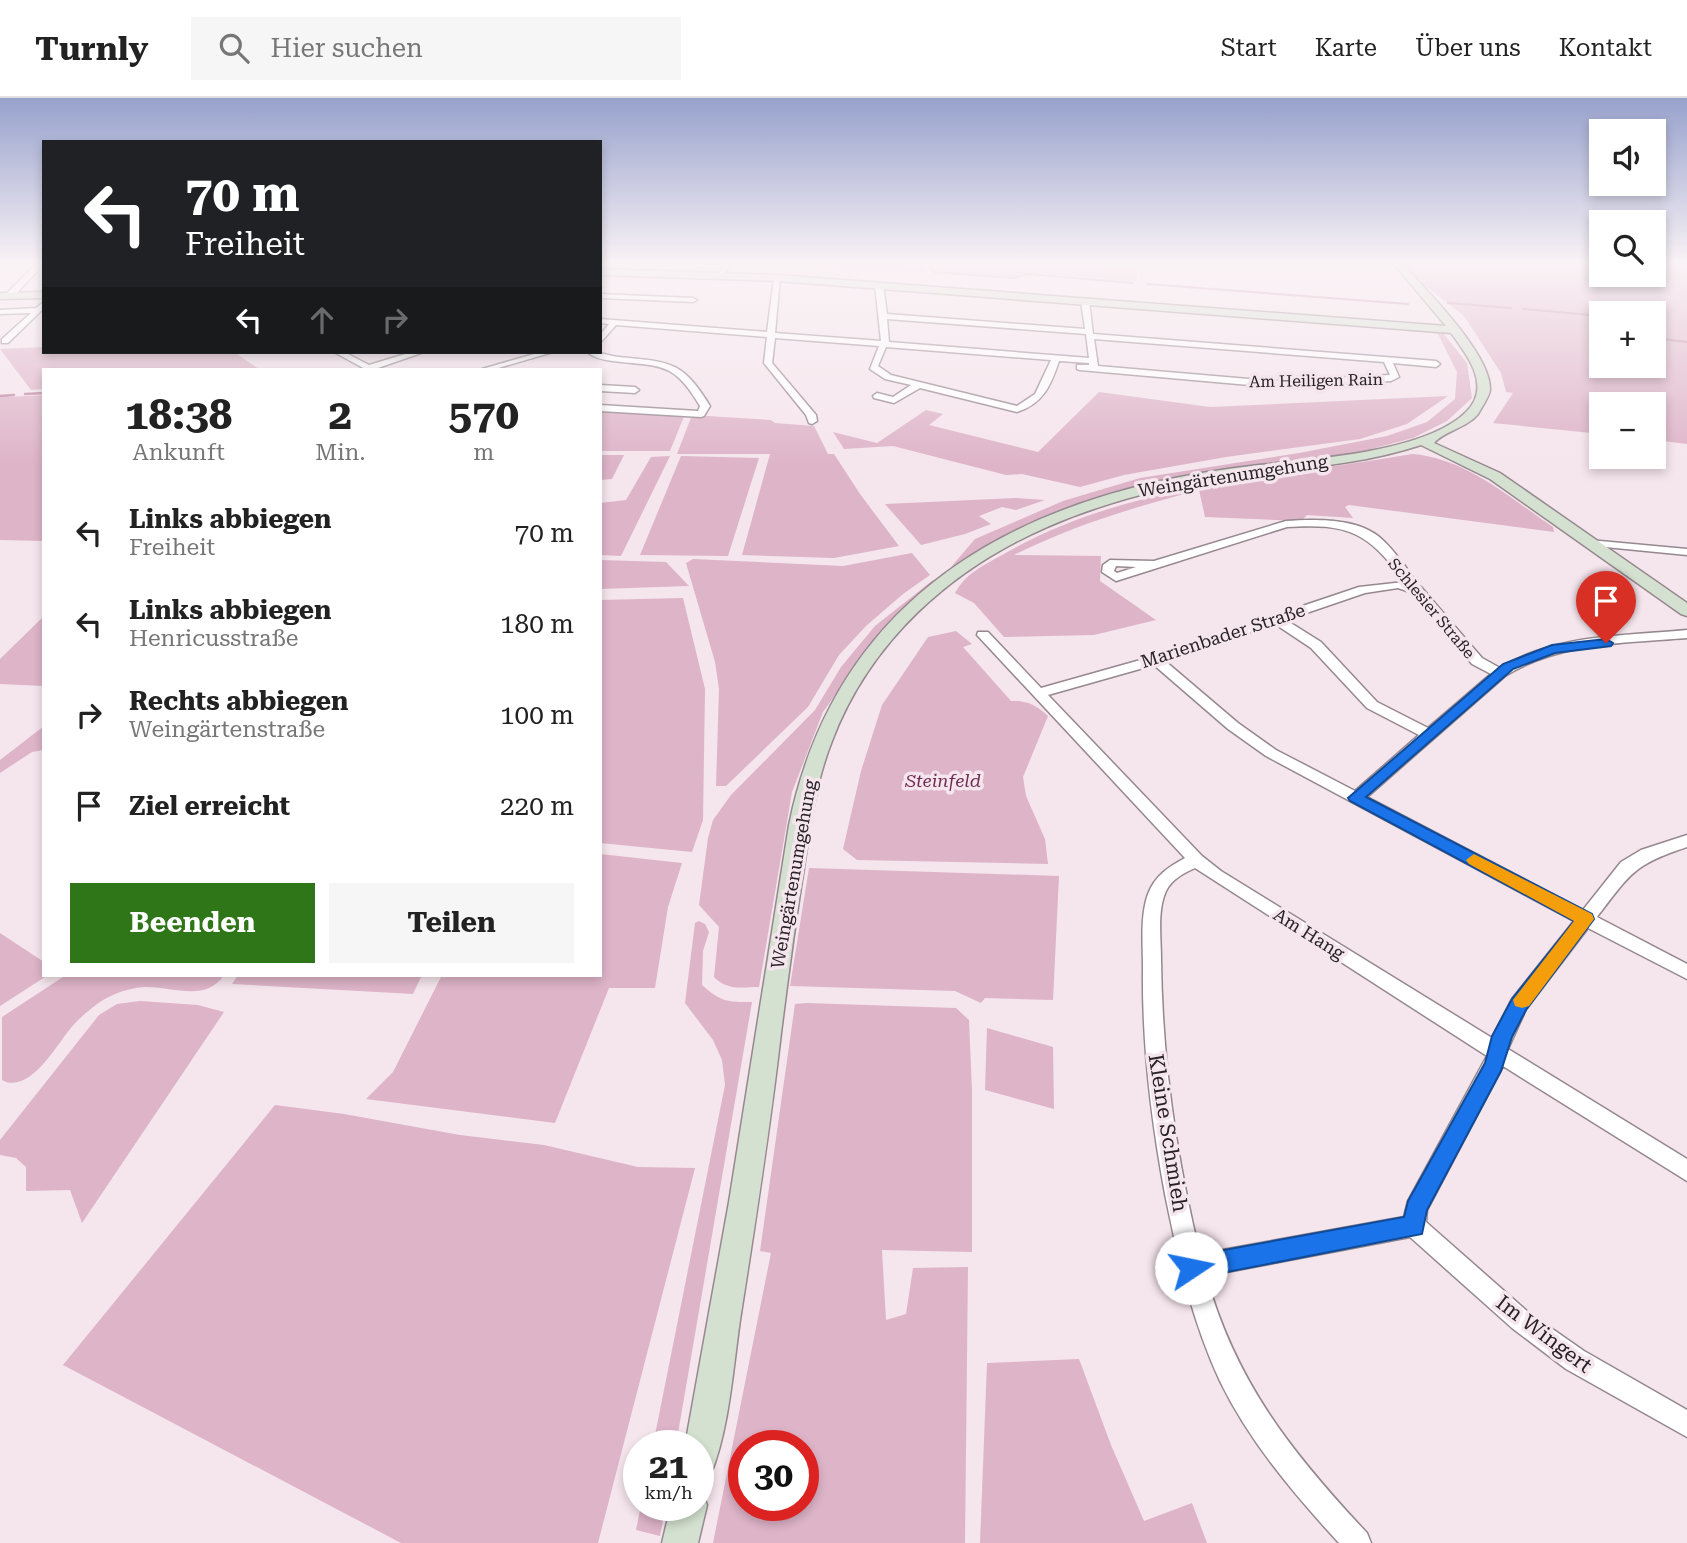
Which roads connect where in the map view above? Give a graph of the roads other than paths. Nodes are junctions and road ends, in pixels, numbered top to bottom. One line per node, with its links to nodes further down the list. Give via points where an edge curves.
1 (17, 330): 9 (street)
2 (734, 330): 7 (street)
3 (884, 330): 10 (street)
4 (1049, 330): 8 (street)
5 (1089, 330): 8 (street)
6 (1454, 330): 29 (main road, Weingärtenumgehung, via 1480,366 1484,393 1463,421)
7 (770, 333): 10 (street); 28 (street, via 768,366)
8 (1090, 334): 16 (street); 19 (street)
9 (5, 341)
10 (885, 343): 17 (street); 23 (street, via 873,363 876,370)
11 (342, 354): 20 (street)
12 (414, 354): 20 (street)
13 (541, 354): 21 (street)
14 (594, 354): 15 (street)
15 (618, 359): 22 (street); 27 (street, via 670,365 705,407 701,414)
16 (1387, 360): 18 (street); 19 (street, Am Heiligen Rain, via 1395,377 1391,379 1276,384)
17 (1055, 361): 19 (street); 23 (street, via 1046,389 1025,408)
18 (1436, 364)
19 (1093, 365)
20 (371, 368)
21 (489, 368)
22 (609, 369)
23 (918, 386): 26 (street, via 894,400)
24 (602, 388): 25 (street)
25 (635, 390)
26 (877, 396)
27 (602, 408)
28 (812, 421)
29 (1428, 439): 30 (main road, Weingärtenumgehung); 31 (main road, via 1427,444); 32 (main road)
30 (1388, 451): 31 (main road); 55 (main road, Weingärtenumgehung, via 1199,478 1057,517 1018,535 941,583 896,624 860,668 830,721 808,783 753,1148)
31 (1444, 453): 32 (main road)
32 (1476, 465): 33 (main road)
33 (1590, 543): 34 (street); 37 (main road)
34 (1687, 552)
35 (1155, 565): 36 (street, Schlesier Straße, via 1286,524 1307,523 1371,535)
36 (1410, 586): 38 (street, Marienbader Straße, via 1363,590); 42 (street, Schlesier Straße, via 1477,661)
37 (1687, 611)
38 (1276, 619): 41 (street, Marienbader Straße); 44 (street, via 1316,645 1372,705)
39 (1687, 634): 42 (street, via 1552,649)
40 (983, 635): 43 (street, Am Hang)
41 (1156, 660): 43 (street, Marienbader Straße); 45 (street, via 1251,740)
42 (1500, 673): 44 (street)
43 (1037, 694): 47 (street, Am Hang)
44 (1430, 735): 45 (street)
45 (1356, 798): 48 (street)
46 (1687, 841): 48 (street, via 1627,866)
47 (1196, 860): 50 (street, Am Hang); 53 (street, Kleine Schmieh, via 1168,875 1159,888 1153,906 1151,991 1165,1140)
48 (1586, 919): 49 (street); 50 (street, via 1519,1004)
49 (1687, 972)
50 (1497, 1053): 51 (street, Am Hang); 52 (street, via 1416,1208)
51 (1687, 1171)
52 (1414, 1226): 53 (street); 54 (street, Im Wingert, via 1520,1320 1575,1360)
53 (1191, 1268): 58 (street, Kleine Schmieh, via 1212,1334 1259,1424)
54 (1687, 1424)
55 (704, 1430)
56 (685, 1521): 57 (main road)
57 (680, 1543)
58 (1357, 1543)

